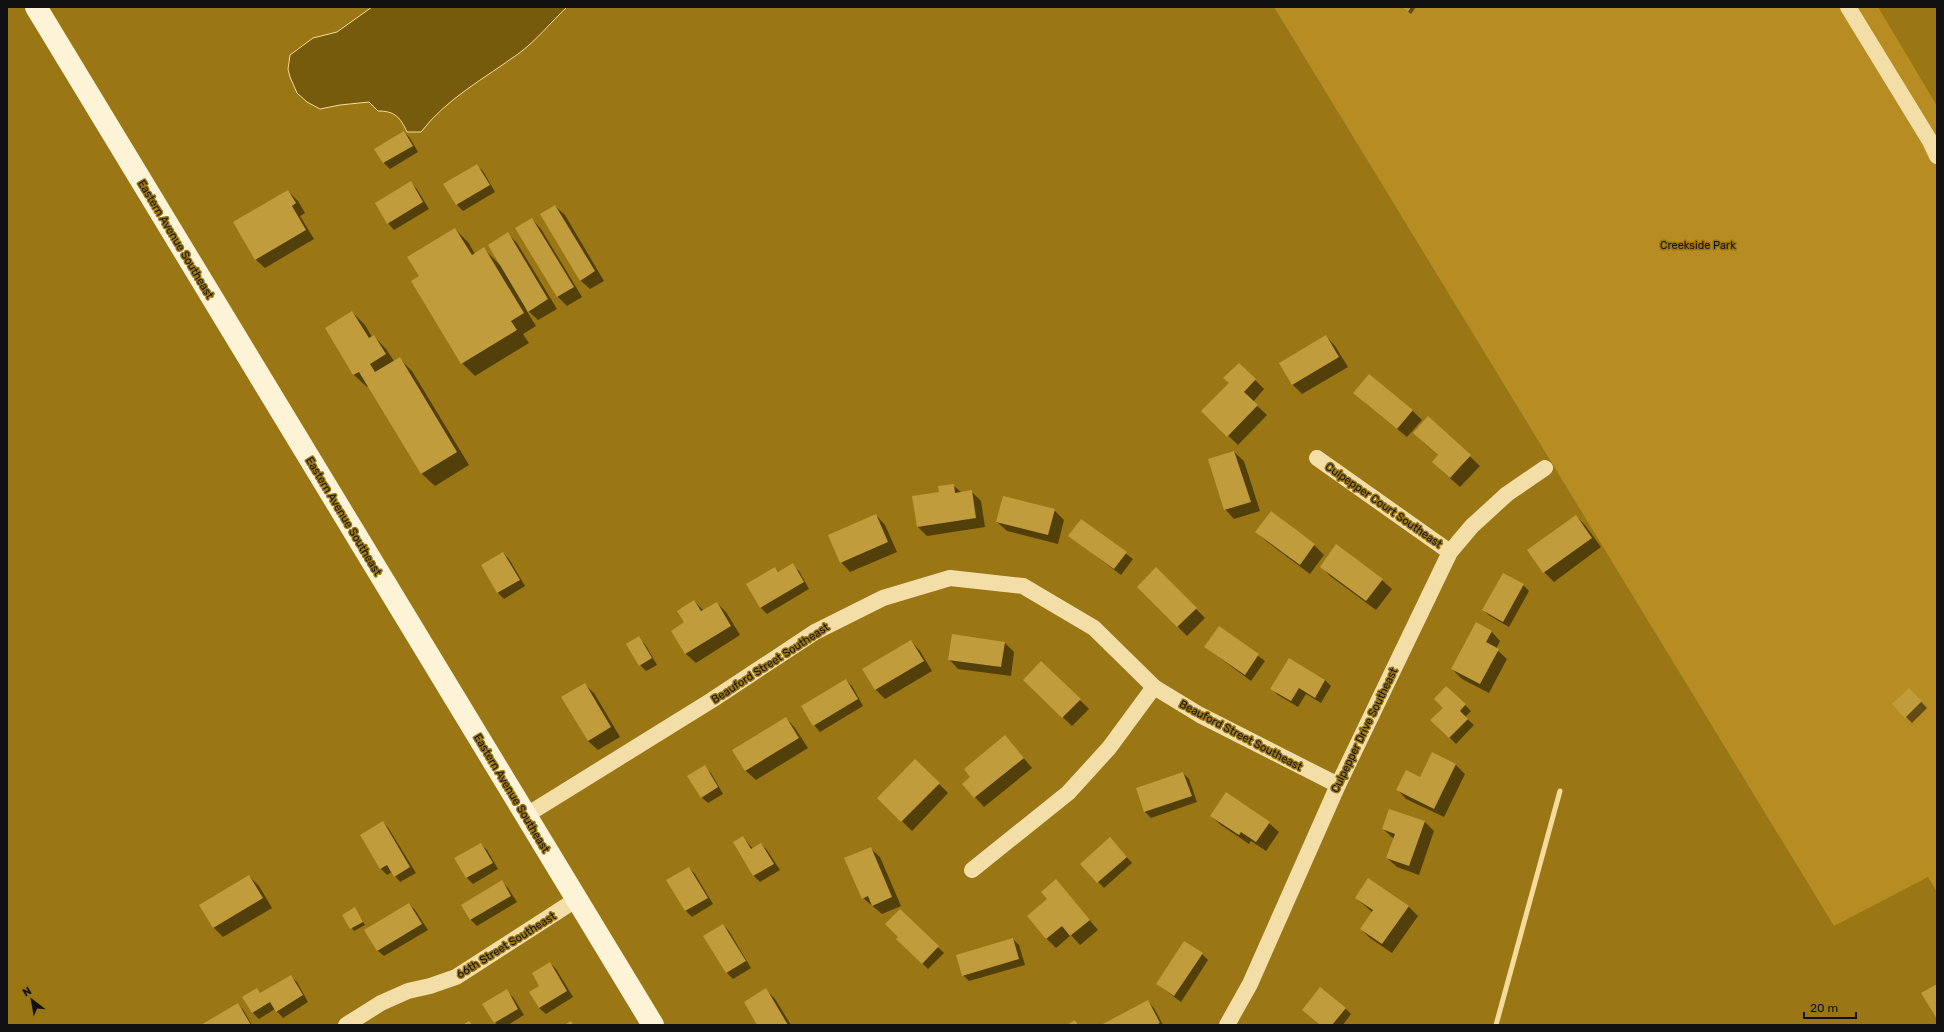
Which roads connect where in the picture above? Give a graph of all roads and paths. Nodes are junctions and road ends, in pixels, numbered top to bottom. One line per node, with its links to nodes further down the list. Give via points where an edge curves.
1 (36, 7): 9 (street, Eastern Avenue Southeast)
2 (1848, 7): 3 (street)
3 (1937, 156)
4 (1317, 458): 6 (street, Culpepper Court Southeast)
5 (1545, 468): 6 (street, Culpepper Drive Southeast, via 1507,494 1472,526)
6 (1450, 552): 8 (street, Culpepper Drive Southeast)
7 (1154, 687): 8 (street, Beauford Street Southeast, via 1200,715); 9 (street, Beauford Street Southeast, via 1094,628 1023,586 950,578 883,598 816,632); 10 (street, via 1108,748 1068,793)
8 (1338, 785): 14 (street, Culpepper Drive Southeast, via 1250,984)
9 (525, 816): 11 (street, Eastern Avenue Southeast)
10 (972, 870)
11 (577, 899): 12 (street, 66th Street Southeast, via 456,977 408,991 381,1003); 13 (street, Eastern Avenue Southeast)
12 (346, 1025)
13 (653, 1025)
14 (1227, 1025)

